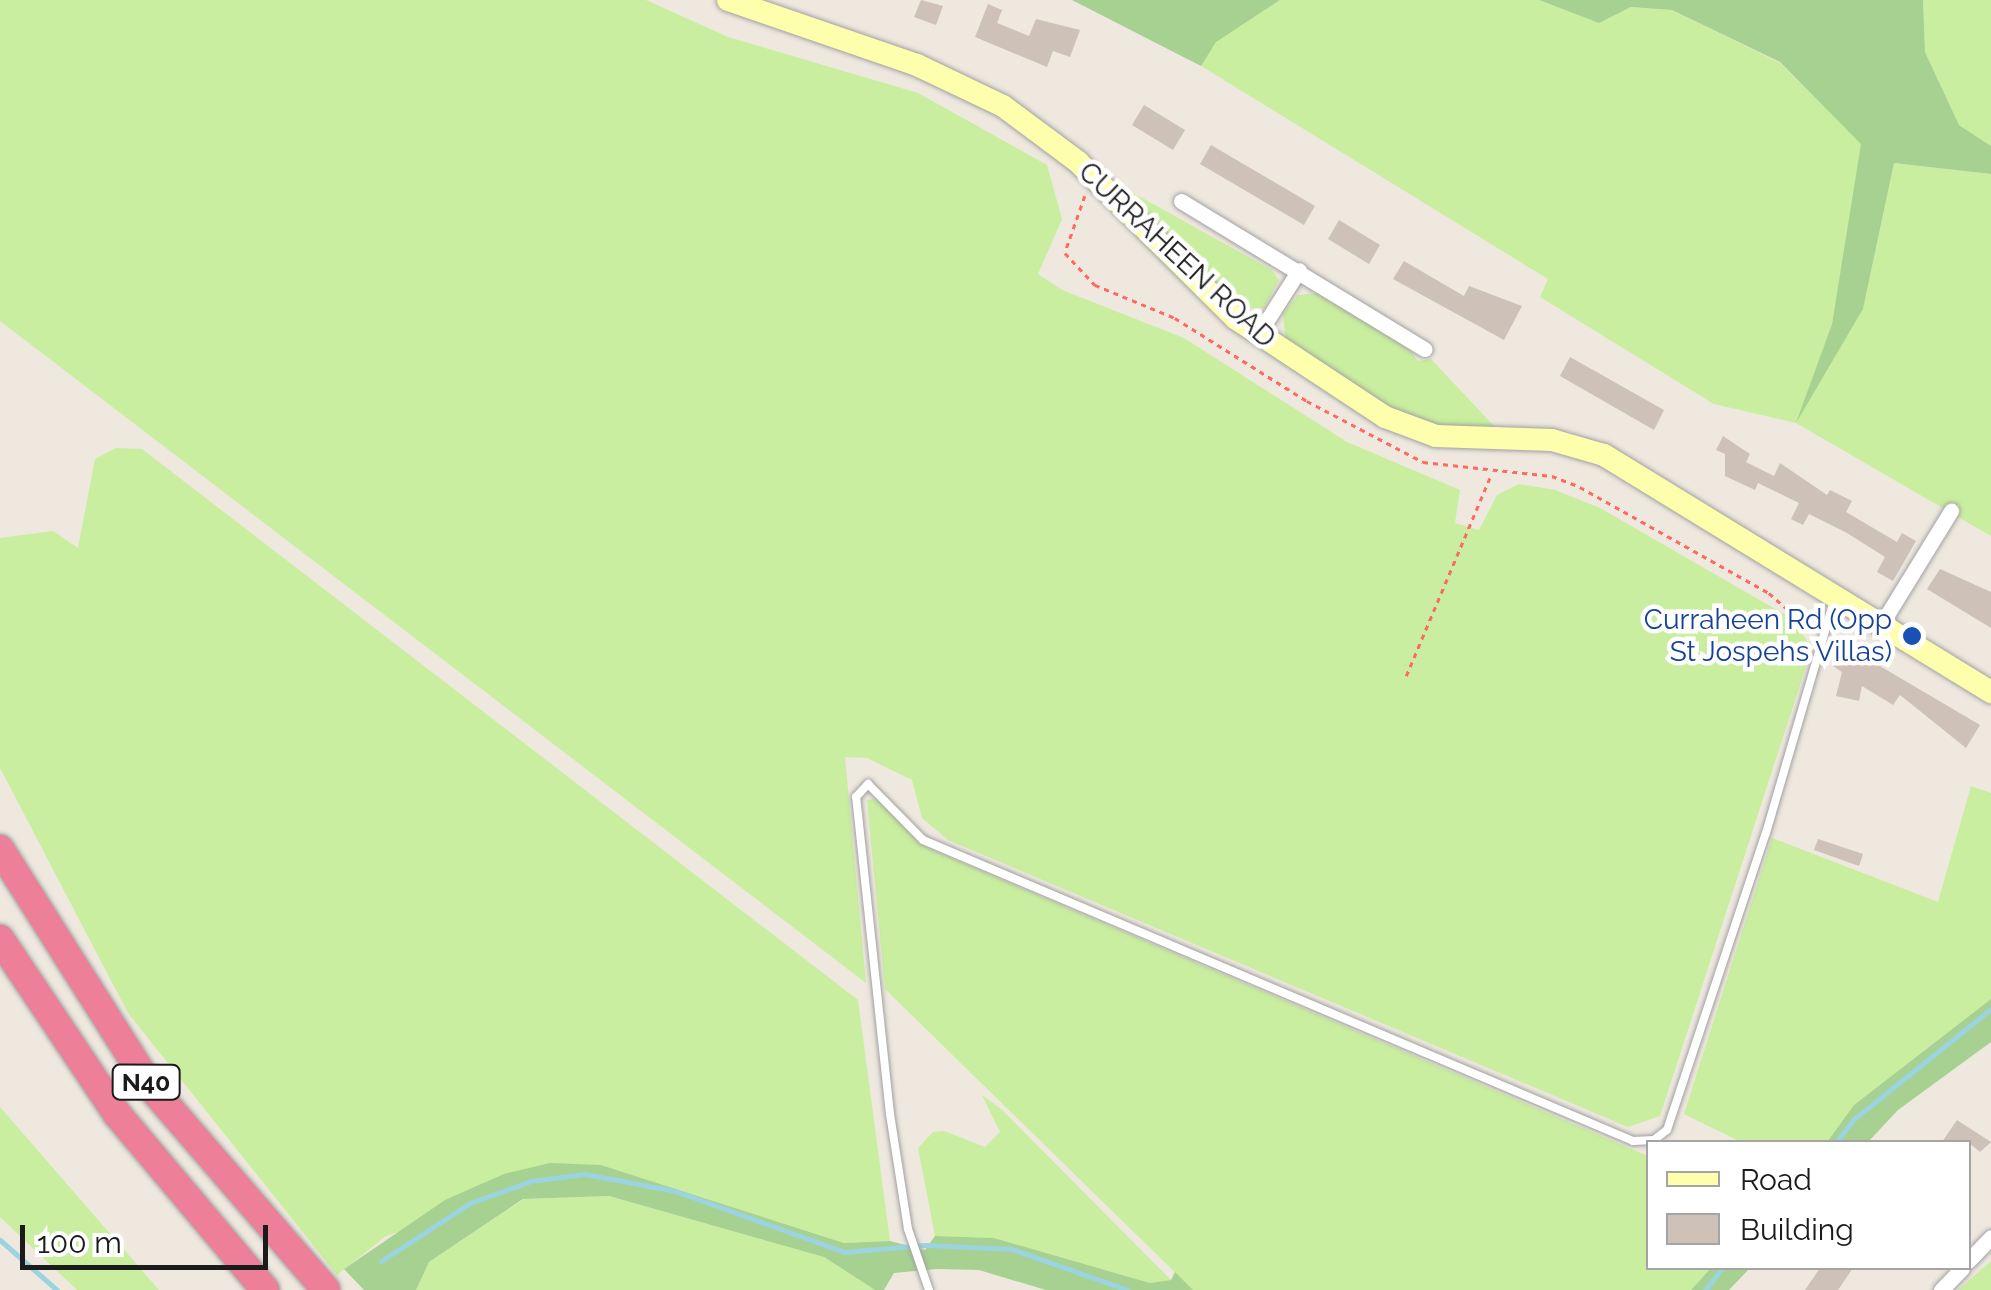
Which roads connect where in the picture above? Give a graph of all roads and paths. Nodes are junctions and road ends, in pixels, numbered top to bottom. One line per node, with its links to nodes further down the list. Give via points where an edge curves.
1 (728, 0): 4 (street, CURRAHEEN ROAD, via 917,64 1003,106 1078,162)
2 (1182, 201): 3 (street)
3 (1299, 270): 4 (street); 5 (street)
4 (1258, 336): 8 (street, CURRAHEEN ROAD, via 1412,430 1552,440 1604,455)
5 (1424, 349)
6 (1492, 474): 10 (path)
7 (1952, 511): 9 (street)
8 (1836, 595): 9 (street, CURRAHEEN ROAD); 15 (lane, via 1685,1074 1666,1130)
9 (1882, 624): 11 (street, CURRAHEEN ROAD)
10 (1406, 676)
11 (1991, 692)
12 (0, 849): 20 (highway, N40, via 150,1086)
13 (0, 939): 19 (highway, N40, via 117,1114)
14 (1646, 1140): 21 (lane, via 1633,1141 924,840 868,784 856,797 908,1229)
15 (1654, 1140)
16 (1991, 1237): 17 (street)
17 (1971, 1257)
18 (1960, 1270): 22 (street)
19 (265, 1290)
20 (326, 1290)
21 (929, 1290)
22 (1941, 1290)

